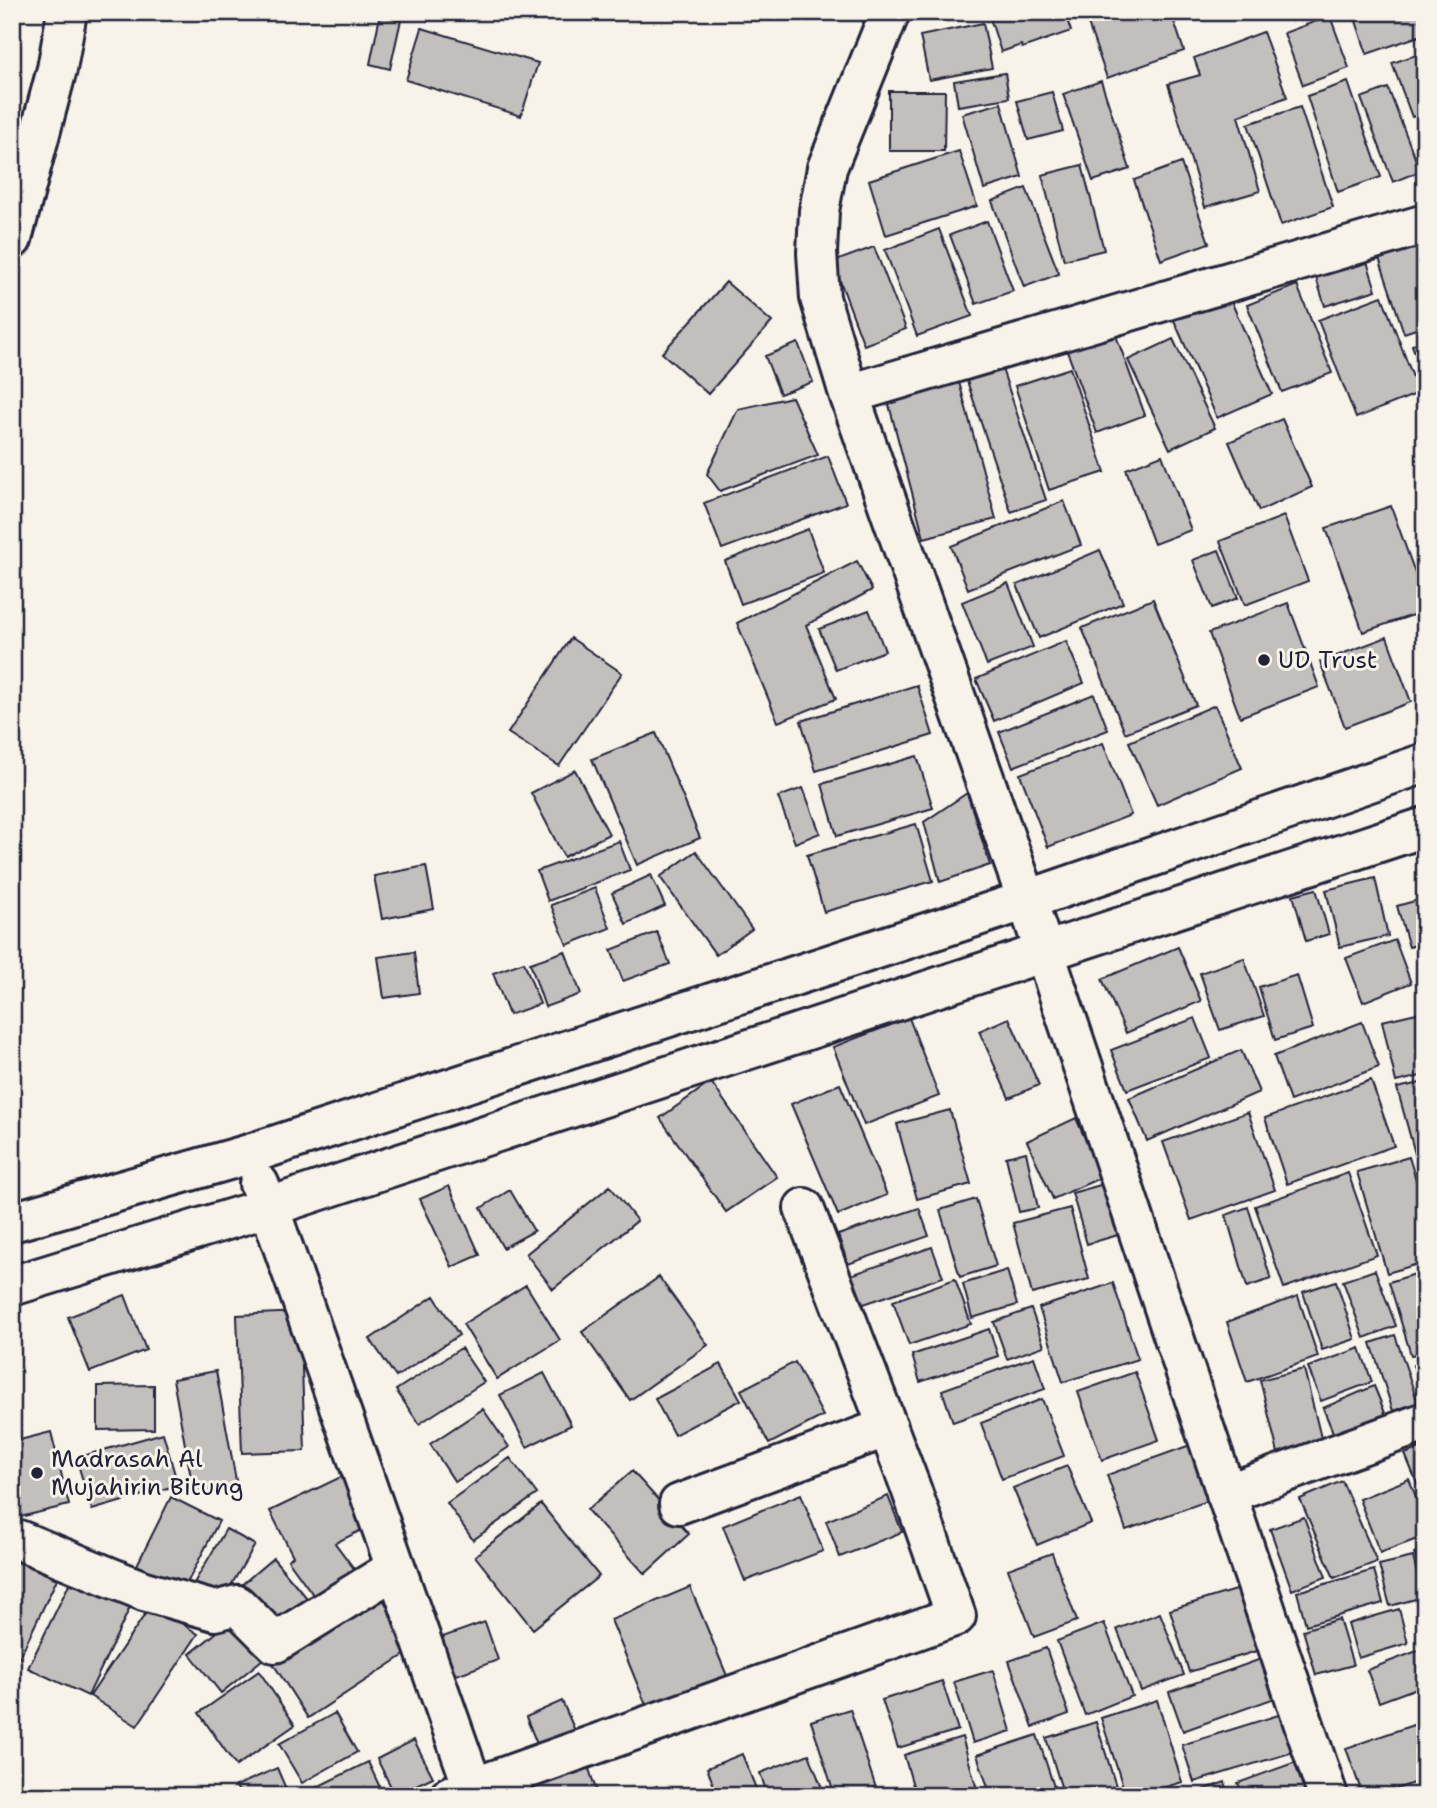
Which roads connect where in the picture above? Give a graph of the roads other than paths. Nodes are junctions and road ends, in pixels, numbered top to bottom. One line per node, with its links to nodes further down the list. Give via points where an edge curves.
1 (66, 12): 4 (street, via 57,69)
2 (890, 12): 5 (street, via 827,168 819,211 820,298)
3 (1425, 224): 5 (street)
4 (12, 239)
5 (849, 394): 8 (street)
6 (1425, 763): 8 (street)
7 (1425, 827): 9 (street)
8 (1027, 900): 9 (street); 10 (street)
9 (1045, 953): 11 (street); 17 (street)
10 (246, 1155): 11 (street); 13 (street)
11 (269, 1207): 14 (street); 20 (street)
12 (804, 1208): 16 (street)
13 (12, 1222)
14 (12, 1286)
15 (1425, 1422): 17 (street)
16 (887, 1427): 18 (street); 21 (street, via 956,1616)
17 (1226, 1494): 22 (street)
18 (679, 1504)
19 (19, 1540): 20 (street, via 144,1591 215,1611 237,1605 275,1643)
20 (396, 1568): 21 (street)
21 (466, 1793)
22 (1328, 1796)

